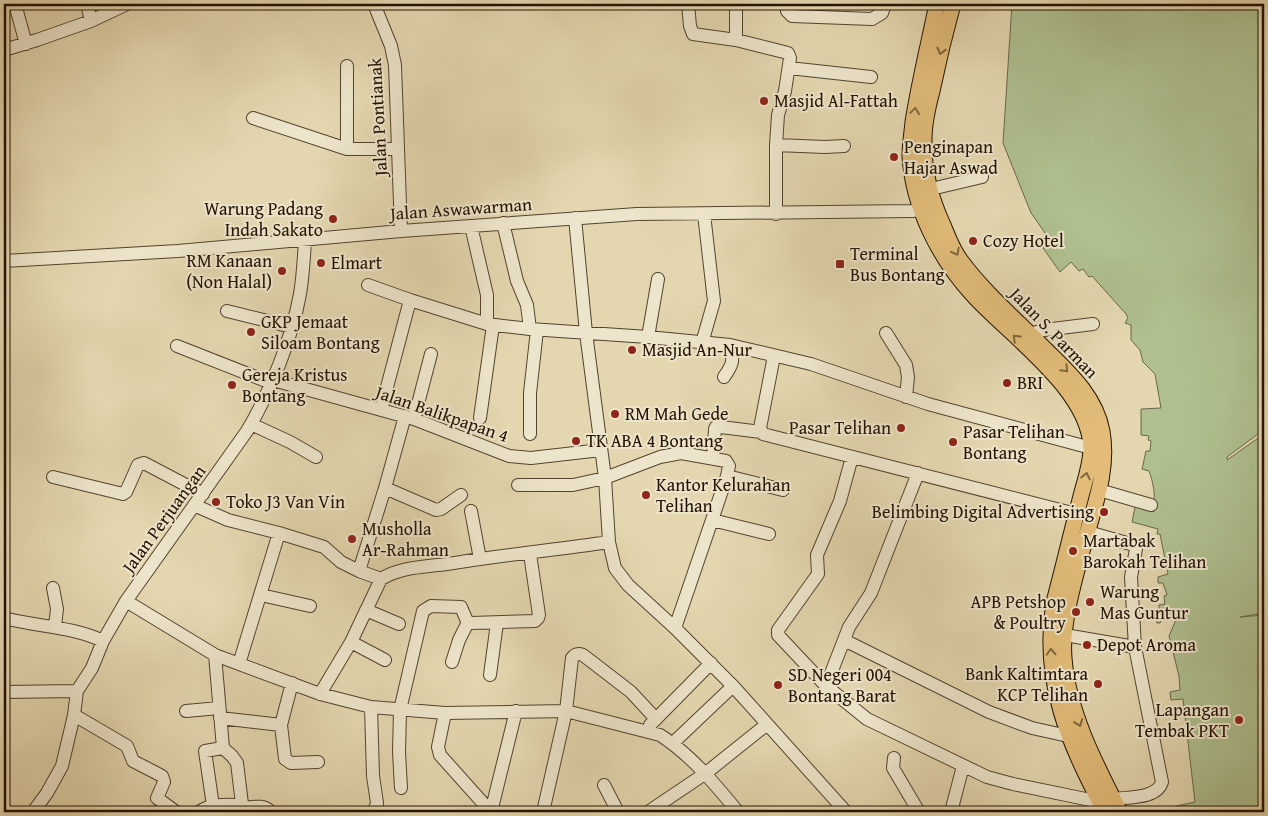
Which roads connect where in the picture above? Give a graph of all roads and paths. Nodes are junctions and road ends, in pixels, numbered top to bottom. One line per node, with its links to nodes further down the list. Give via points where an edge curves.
1 (15, 4): 13 (street)
2 (87, 4): 11 (street)
3 (127, 4): 11 (street)
4 (374, 4): 22 (street, Jalan Pontianak, via 395,65)
5 (688, 4): 12 (street, via 693,34)
6 (736, 4): 12 (street)
7 (786, 4): 8 (street, via 786,11 792,16 872,19 882,13)
8 (885, 4)
9 (937, 4): 25 (main road, Jalan S. Parman, one-way to 9, via 913,179 910,155 916,103)
10 (952, 4): 24 (main road, Jalan S. Parman, one-way to 24, via 926,115 924,154)
11 (91, 21): 13 (street)
12 (736, 40): 16 (street, via 785,51 790,58)
13 (26, 44): 14 (street)
14 (4, 50)
15 (346, 66): 21 (street)
16 (789, 68): 17 (street); 19 (street, via 778,116)
17 (872, 77)
18 (253, 118): 21 (street)
19 (776, 145): 20 (street); 27 (street)
20 (844, 146)
21 (347, 149): 22 (street)
22 (398, 149): 31 (street, Jalan Pontianak)
23 (982, 177): 24 (street)
24 (931, 190): 25 (main road, Jalan S. Parman)
25 (928, 209): 27 (street, Jalan Aswawarman); 44 (main road, Jalan S. Parman, one-way to 44, via 960,259); 60 (main road, Jalan S. Parman, one-way to 25, via 1087,428 1073,397 954,273 934,239)
26 (704, 214): 27 (street, Jalan Aswawarman); 28 (street, Jalan Aswawarman); 46 (street, via 714,301)
27 (776, 214)
28 (575, 218): 29 (street, Jalan Aswawarman); 42 (street)
29 (503, 223): 30 (street, Jalan Aswawarman); 41 (street)
30 (471, 226): 31 (street, Jalan Aswawarman); 38 (street, via 487,295)
31 (401, 231): 32 (street, Jalan Aswawarman)
32 (305, 240): 33 (street, Jalan Aswawarman); 40 (street, Jalan Perjuangan, via 300,296)
33 (4, 261)
34 (658, 279): 45 (street)
35 (368, 285): 36 (street)
36 (410, 300): 38 (street); 54 (street)
37 (227, 311): 40 (street)
38 (490, 324): 41 (street); 56 (street)
39 (1093, 324): 44 (street)
40 (292, 327): 52 (street, Jalan Perjuangan)
41 (533, 329): 42 (street); 59 (street)
42 (586, 333): 45 (street); 61 (street)
43 (886, 333): 53 (street, via 906,365)
44 (1030, 334): 74 (main road, Jalan S. Parman, one-way to 74, via 1067,371 1094,405 1105,451)
45 (648, 337): 46 (street)
46 (702, 342): 47 (street)
47 (730, 345): 50 (street); 51 (street, via 732,366)
48 (177, 346): 52 (street, Jalan Balikpapan 4)
49 (431, 354): 55 (street)
50 (774, 356): 53 (street, via 853,377); 58 (street)
51 (724, 377)
52 (272, 382): 54 (street, Jalan Balikpapan 4); 57 (street, Jalan Perjuangan)
53 (906, 397): 60 (street)
54 (381, 410): 55 (street, Jalan Balikpapan 4)
55 (409, 418): 61 (street, Jalan Balikpapan 4, via 520,458); 70 (street)
56 (480, 418)
57 (251, 424): 62 (street); 72 (street, Jalan Perjuangan)
58 (761, 432): 63 (street); 64 (street, via 716,428)
59 (530, 434)
60 (1091, 448): 77 (main road, Jalan S. Parman, one-way to 60)
61 (601, 450): 68 (street)
62 (316, 457)
63 (852, 457): 66 (street); 112 (street, via 840,501 818,554 818,569 778,633)
64 (713, 458): 65 (street, via 726,461); 68 (street, via 671,454)
65 (728, 470): 71 (street); 79 (street)
66 (918, 473): 77 (street); 100 (street, via 871,594)
67 (53, 477): 72 (street, via 123,494 138,465 144,463)
68 (605, 478): 69 (street, via 565,486); 83 (street)
69 (518, 485)
70 (385, 488): 73 (street, via 436,510); 86 (street)
71 (783, 490)
72 (203, 494): 75 (street, Jalan Perjuangan)
73 (461, 495)
74 (1097, 497): 76 (street); 77 (main road); 80 (main road, Jalan S. Parman)
75 (194, 505): 81 (street, via 228,520); 90 (street, Jalan Perjuangan)
76 (1151, 505)
77 (1078, 507): 128 (main road, Jalan S. Parman, one-way to 77, via 1052,670 1051,624)
78 (471, 511): 85 (street)
79 (712, 520): 82 (street); 98 (street)
80 (1088, 532): 99 (main road, Jalan S. Parman, via 1072,592); 103 (street, via 1135,547 1131,577)
81 (279, 533): 86 (street, via 324,547 341,562); 89 (street)
82 (769, 534)
83 (609, 542): 84 (street); 98 (street, via 615,568 621,576)
84 (530, 554): 85 (street); 95 (street, via 538,618 533,622)
85 (480, 559): 87 (street, via 402,570)
86 (359, 571): 87 (street)
87 (381, 579): 92 (street)
88 (53, 588): 97 (street, via 57,610)
89 (260, 595): 91 (street); 108 (street)
90 (126, 601): 101 (street, Jalan Perjuangan); 104 (street)
91 (310, 606)
92 (366, 610): 96 (street); 102 (street)
93 (4, 618): 97 (street)
94 (468, 622): 95 (street); 106 (street); 117 (street, via 461,608 431,606 423,611)
95 (497, 623): 109 (street)
96 (399, 624)
97 (55, 626): 101 (street)
98 (675, 628): 107 (street)
99 (1065, 635): 103 (street); 138 (main road, Jalan S. Parman, one-way to 138, via 1064,657 1069,690 1078,724)
100 (844, 640): 112 (street); 128 (street, via 989,712 1032,728)
101 (103, 641): 113 (street, Jalan Perjuangan, via 92,668)
102 (351, 642): 105 (street); 115 (street)
103 (1135, 646): 138 (street, via 1162,782 1154,792)
104 (215, 655): 108 (street); 121 (street)
105 (385, 660)
106 (452, 662)
107 (711, 663): 111 (street); 124 (street)
108 (239, 664): 110 (street)
109 (490, 675)
110 (292, 683): 115 (street); 125 (street)
111 (733, 686): 126 (street); 129 (street)
112 (826, 686): 133 (street, via 867,719)
113 (77, 691): 114 (street); 123 (street, Jalan Perjuangan)
114 (4, 692)
115 (320, 694): 116 (street)
116 (371, 707): 117 (street); 144 (street, via 377,803)
117 (400, 710): 122 (street); 136 (street)
118 (186, 711): 121 (street)
119 (566, 711): 120 (street); 124 (street, via 572,658 580,654 631,692); 127 (street); 146 (street)
120 (516, 712): 122 (street); 145 (street)
121 (220, 713): 125 (street); 130 (street)
122 (445, 713): 145 (street, via 438,747 440,755)
123 (74, 715): 140 (street, Jalan Perjuangan, via 62,766); 141 (street, via 127,746 133,761 162,776 164,782 157,798)
124 (656, 719): 127 (street)
125 (281, 725): 132 (street, via 286,761)
126 (766, 725): 134 (street); 150 (street)
127 (642, 731): 129 (street, via 660,735)
128 (1068, 736): 138 (main road, Jalan S. Parman)
129 (673, 743): 134 (street)
130 (223, 748): 137 (street, via 205,751); 139 (street, via 237,763)
131 (894, 758): 151 (street, via 894,768)
132 (318, 762)
133 (963, 766): 138 (street, via 987,777); 152 (street)
134 (706, 774): 148 (street); 149 (street)
135 (604, 786): 147 (street)
136 (401, 788)
137 (213, 806): 139 (street); 142 (street)
138 (1110, 806)
139 (242, 808): 143 (street, via 260,806)
140 (33, 812)
141 (176, 812)
142 (200, 812)
143 (271, 812)
144 (374, 812)
145 (491, 812)
146 (543, 812)
147 (618, 812)
148 (648, 812)
149 (738, 812)
150 (846, 812)
151 (919, 812)
152 (951, 812)

